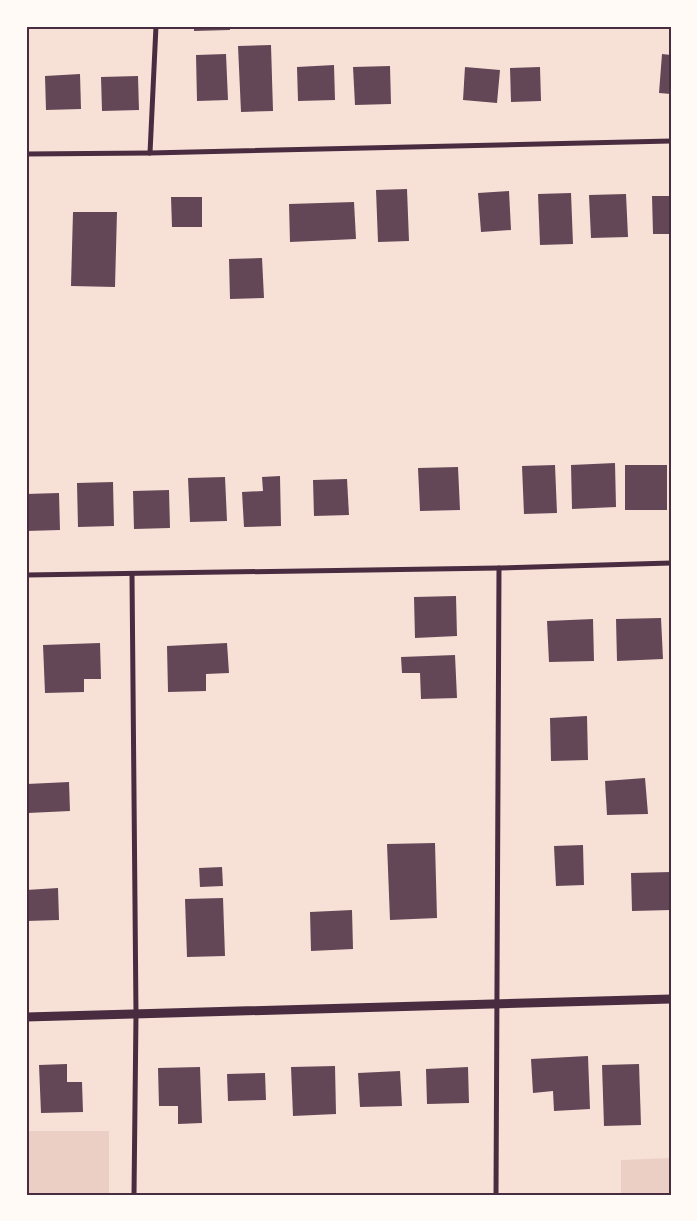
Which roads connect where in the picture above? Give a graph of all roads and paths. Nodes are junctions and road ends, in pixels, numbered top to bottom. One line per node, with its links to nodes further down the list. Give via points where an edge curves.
1 (156, 26): 3 (street)
2 (671, 141): 3 (street)
3 (150, 153): 4 (street)
4 (26, 154)
5 (671, 563): 6 (street)
6 (499, 568): 8 (street); 10 (street)
7 (26, 575): 8 (street)
8 (132, 575): 11 (street)
9 (671, 999): 10 (street)
10 (498, 1003): 11 (street); 14 (street)
11 (136, 1014): 12 (street); 13 (street)
12 (26, 1017)
13 (134, 1195)
14 (496, 1195)

